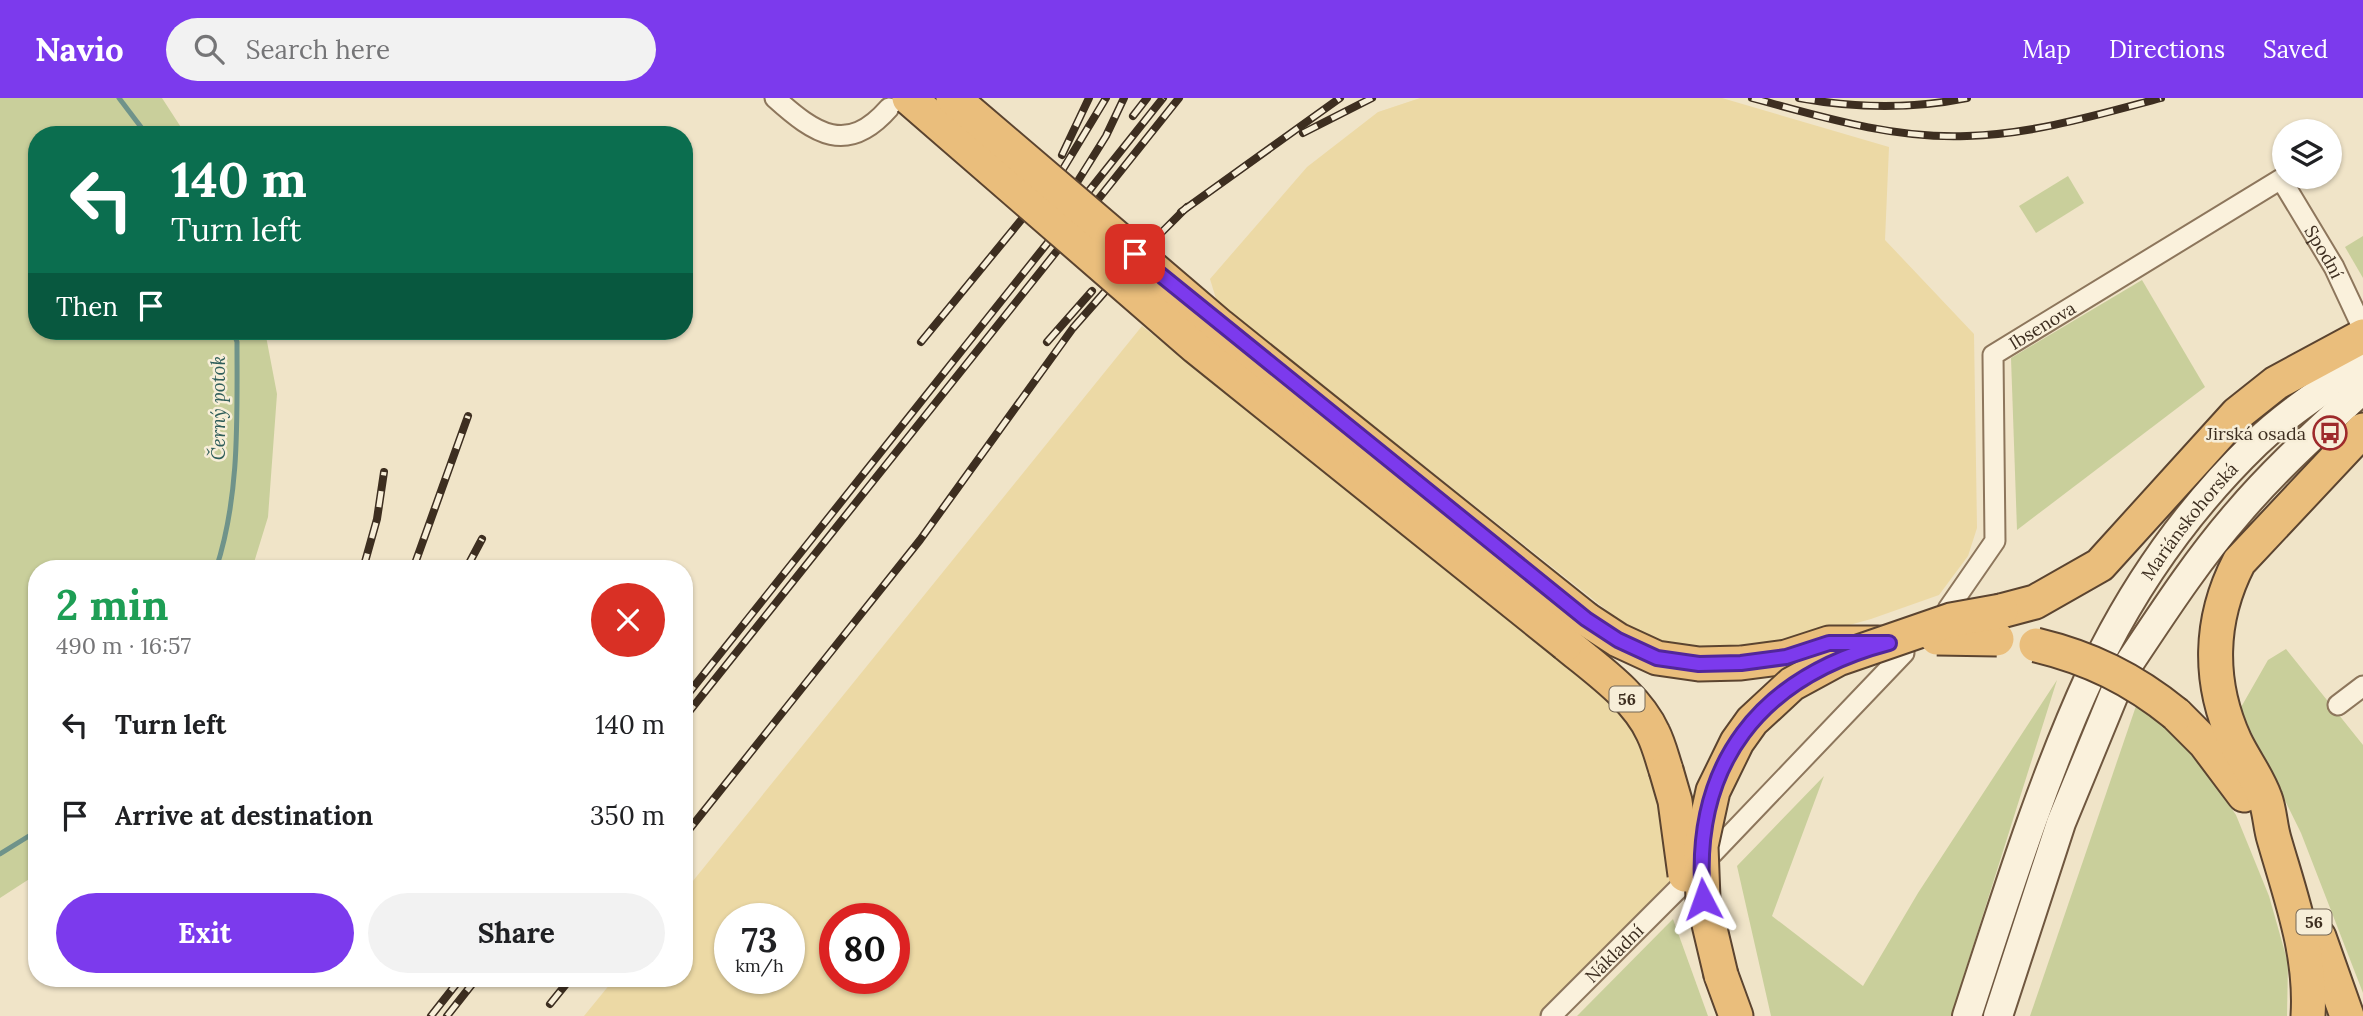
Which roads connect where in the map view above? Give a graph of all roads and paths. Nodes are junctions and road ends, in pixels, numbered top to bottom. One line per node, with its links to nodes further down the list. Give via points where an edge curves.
1 (775, 98): 3 (street, via 799,120 830,136 850,136 873,127)
2 (953, 98): 13 (highway, 56, bridge, via 1220,326 1618,640 1657,658 1699,664 1786,657 1829,643)
3 (899, 103): 23 (highway, 56, bridge, via 1628,699 1653,732 1666,769 1681,834 1687,900)
4 (2272, 184): 11 (street, Ibsenova, via 1993,355 1995,541)
5 (2288, 189): 6 (street, Spodní, via 2334,267)
6 (2363, 329)
7 (2363, 336): 12 (highway, via 2276,383 2237,414 2100,565)
8 (2363, 362): 14 (main road, Mariánskohorská, via 2256,443 2208,495 2160,554)
9 (2363, 389): 15 (main road, Mariánskohorská, via 2237,514)
10 (2363, 430): 20 (highway, via 2250,547 2222,602 2214,651 2221,699 2234,739 2265,798)
11 (1948, 609)
12 (1999, 625): 13 (highway, 56, bridge); 20 (highway, 56, bridge, via 2036,645 2111,670 2176,715 2205,743)
13 (1896, 648): 21 (street); 23 (highway, 56, bridge, via 1838,659 1793,684 1752,721 1724,765 1705,818 1701,846 1703,899)
14 (2104, 649)
15 (2130, 662)
16 (2091, 674): 27 (main road, via 2059,744)
17 (2363, 686): 19 (street)
18 (2117, 687): 28 (main road, via 2061,823)
19 (2338, 705)
20 (2272, 833): 29 (highway, 56, via 2302,935 2310,989); 30 (highway, 56, via 2303,882)
21 (1713, 853)
22 (1678, 889): 24 (street, Nákladní)
23 (1721, 975): 25 (highway); 26 (highway, 56)
24 (1551, 1016)
25 (1728, 1016)
26 (1736, 1016)
27 (1967, 1016)
28 (1998, 1016)
29 (2308, 1016)
30 (2347, 1016)

